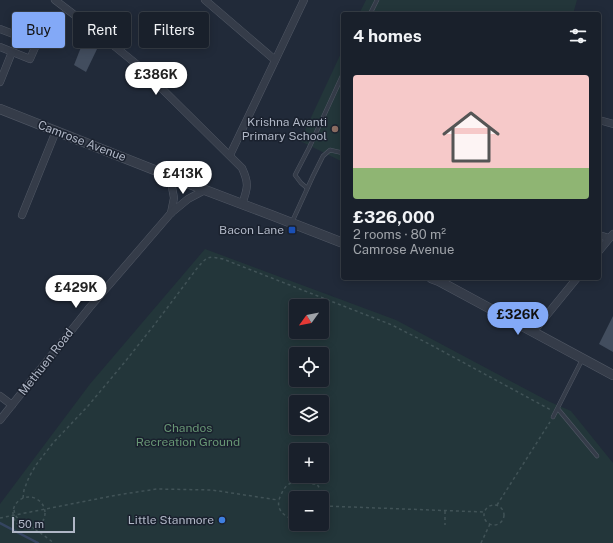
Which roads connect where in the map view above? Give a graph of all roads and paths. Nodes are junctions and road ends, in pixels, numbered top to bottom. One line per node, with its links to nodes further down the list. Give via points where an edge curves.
1 (54, 0): 17 (street, via 140,67)
2 (205, 0): 9 (street)
3 (304, 0): 9 (street)
4 (377, 0): 5 (lane)
5 (371, 12)
6 (0, 29): 8 (street, via 37,43 30,59)
7 (0, 47): 8 (street)
8 (12, 52): 11 (street)
9 (275, 60): 17 (street)
10 (341, 78): 19 (lane, via 295,175)
11 (0, 82)
12 (0, 109): 15 (street, Camrose Avenue)
13 (601, 121): 14 (street)
14 (613, 124)
15 (56, 131): 18 (street, Camrose Avenue); 23 (street)
16 (341, 153): 19 (lane, via 330,150 323,156)
17 (230, 155): 21 (street, via 247,178 247,191)
18 (170, 176): 20 (street, Camrose Avenue); 22 (street, via 174,198)
19 (307, 188): 24 (lane)
20 (205, 190): 21 (street, Camrose Avenue); 22 (street, Methuen Road)
21 (242, 204): 24 (street, Camrose Avenue)
22 (170, 213): 35 (street, Methuen Road, via 90,307)
23 (22, 215)
24 (291, 223): 27 (street, Camrose Avenue)
25 (601, 235): 26 (street)
26 (611, 236): 28 (street)
27 (341, 242)
28 (601, 248)
29 (436, 280): 31 (street)
30 (575, 280): 31 (street)
31 (533, 332): 32 (street)
32 (583, 359): 33 (street); 36 (lane)
33 (613, 375)
34 (0, 396): 35 (street)
35 (12, 405): 38 (street, Methuen Road)
36 (557, 411): 37 (lane); 39 (lane); 41 (path, via 392,325 210,257 198,267 88,406 53,443 29,477)
37 (553, 417): 43 (path)
38 (0, 420)
39 (597, 456)
40 (321, 491): 42 (path, via 317,484 292,483 283,488)
41 (23, 498): 45 (path); 46 (path, via 39,500)
42 (278, 500): 46 (path, via 212,490 157,489); 52 (path, via 281,511)
43 (497, 505): 48 (path, via 490,505); 53 (path, via 504,512 503,520 497,524)
44 (329, 506): 47 (path)
45 (13, 508): 49 (path); 50 (path)
46 (45, 510): 50 (path); 55 (path, via 43,521)
47 (445, 511): 48 (path); 54 (path)
48 (484, 512): 53 (path, via 485,519)
49 (12, 516): 50 (path); 51 (path); 55 (path, via 14,522 23,529)
50 (16, 516): 55 (path)
51 (0, 518)
52 (289, 518)
53 (490, 524): 57 (path)
54 (445, 525)
55 (35, 529): 56 (path)
56 (54, 543)
57 (481, 543)

